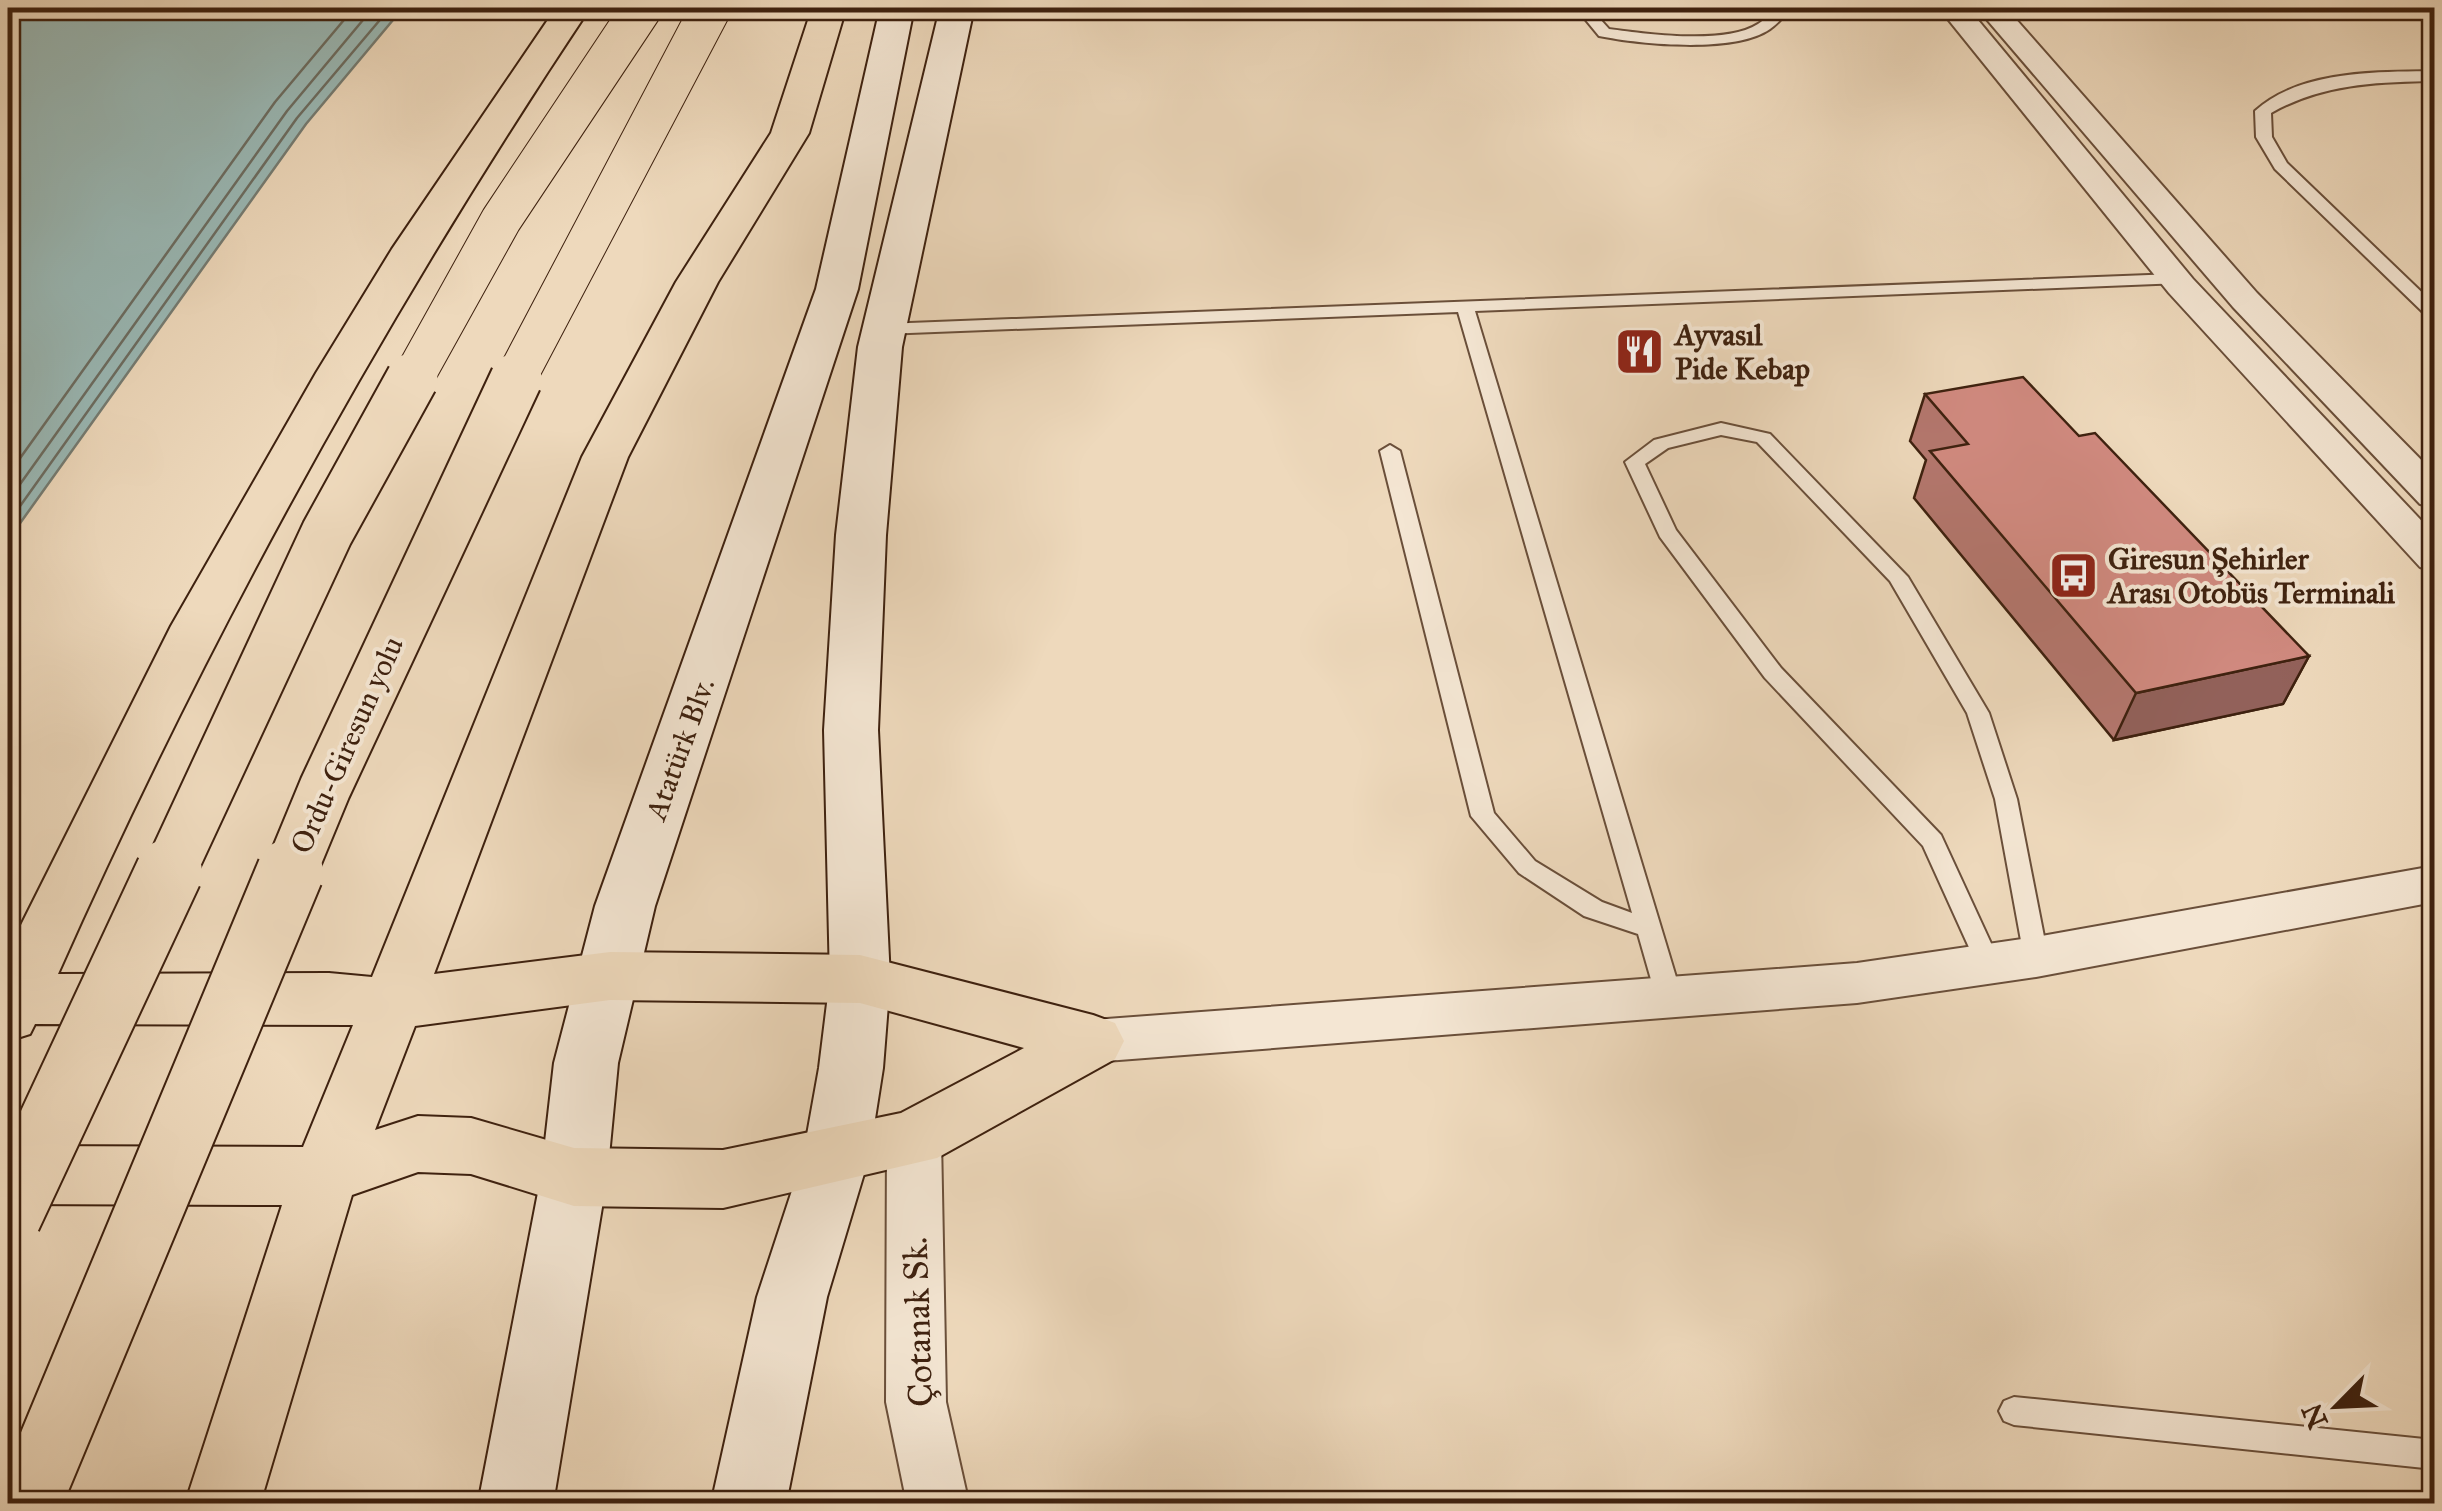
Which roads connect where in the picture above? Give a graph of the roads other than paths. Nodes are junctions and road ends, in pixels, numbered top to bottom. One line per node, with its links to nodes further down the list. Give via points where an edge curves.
1 (573, 8): 26 (highway, via 445,199 274,481 68,878)
2 (642, 8): 33 (highway, bridge, via 500,220 327,533)
3 (712, 8): 36 (highway, Ordu-Giresun yolu, bridge, via 510,390 325,788)
4 (829, 8): 25 (highway, via 790,133 697,282 605,456)
5 (897, 8): 22 (main road, Atatürk Blv., via 838,289 625,906)
6 (957, 8): 15 (main road)
7 (1582, 8): 8 (lane, via 1604,33 1643,38 1718,38 1763,28)
8 (1785, 8)
9 (1953, 8): 12 (street)
10 (1991, 8): 17 (street, via 2246,300)
11 (2434, 76): 14 (lane, via 2374,77 2292,92 2263,111 2264,137 2282,166)
12 (2174, 278): 13 (lane); 18 (street)
13 (1465, 306): 15 (lane); 20 (lane)
14 (2434, 313)
15 (884, 329): 23 (main road, via 861,535 852,730)
16 (1390, 451): 20 (lane, via 1483,816 1527,867 1594,909)
17 (2434, 495)
18 (2434, 558)
19 (2434, 884): 21 (street)
20 (1649, 928): 24 (lane)
21 (2012, 961): 21 (lane, via 2006,799 1978,713 1898,577 1763,438 1720,429 1661,444 1635,462 1668,532 1774,673 1933,841); 24 (street, via 1856,983)
22 (610, 976): 23 (highway); 25 (highway); 32 (main road, Atatürk Blv., via 586,1063)
23 (860, 979): 27 (highway); 29 (main road)
24 (1670, 997): 27 (street)
25 (392, 1004): 26 (highway, via 329,998); 31 (highway)
26 (11, 1007)
27 (1093, 1041): 28 (highway)
28 (914, 1138): 29 (highway); 40 (street, Çotanak Sk., via 916,1402)
29 (836, 1157): 32 (highway, via 723,1179); 39 (main road, via 792,1297)
30 (8, 1175): 31 (highway)
31 (324, 1176): 32 (highway, via 418,1144 471,1146); 37 (highway)
32 (574, 1177): 38 (main road, Atatürk Blv.)
33 (8, 1216)
34 (2014, 1411): 35 (lane)
35 (2434, 1455)
36 (27, 1504)
37 (222, 1504)
38 (515, 1504)
39 (748, 1504)
40 (938, 1504)

